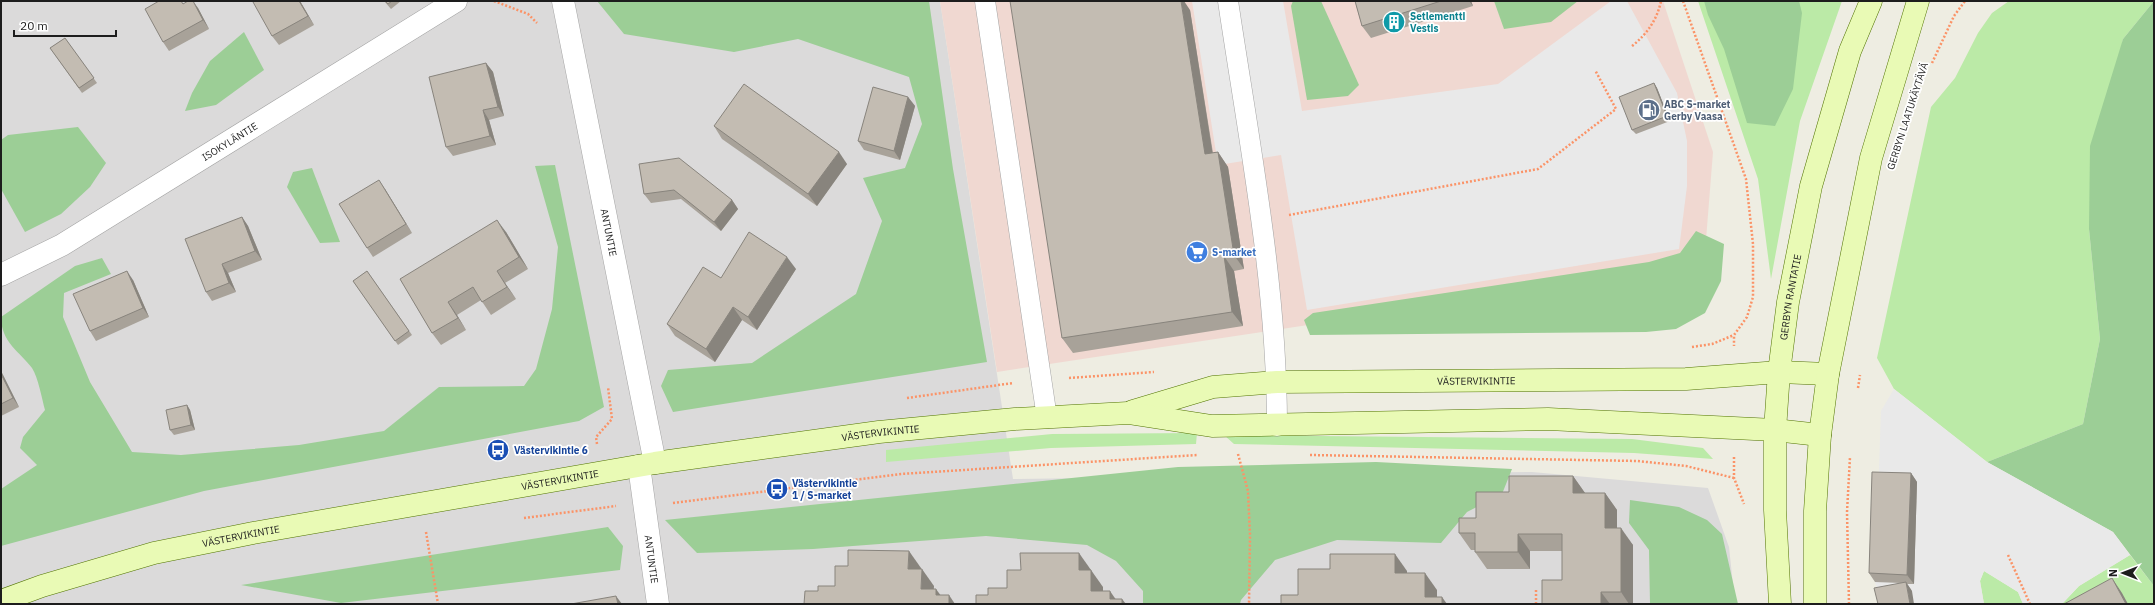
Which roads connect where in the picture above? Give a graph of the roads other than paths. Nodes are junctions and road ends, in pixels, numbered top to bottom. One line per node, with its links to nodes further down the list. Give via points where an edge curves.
1 (456, 1): 7 (street, ISOKYLÄNTIE, via 62,246)
2 (563, 1): 16 (street, ANTUNTIE)
3 (985, 1): 12 (lane)
4 (1228, 1): 10 (lane, via 1268,269)
5 (1871, 1): 8 (main road, GERBYN RANTATIE, via 1850,51 1811,186 1788,302)
6 (1918, 1): 9 (main road, via 1871,158)
7 (1, 275)
8 (1779, 372): 9 (main road, VÄSTERVIKINTIE); 10 (main road, VÄSTERVIKINTIE, via 1686,379); 14 (main road, GERBYN RANTATIE)
9 (1828, 374): 15 (main road)
10 (1277, 382): 11 (main road, VÄSTERVIKINTIE, via 1213,387); 13 (lane)
11 (1128, 413): 12 (main road, VÄSTERVIKINTIE); 13 (main road, VÄSTERVIKINTIE, via 1212,426)
12 (1047, 418): 16 (main road, VÄSTERVIKINTIE, via 879,432)
13 (1277, 426): 14 (main road, VÄSTERVIKINTIE, via 1548,419)
14 (1775, 430): 15 (main road, VÄSTERVIKINTIE); 19 (main road, GERBYN RANTATIE, via 1775,510)
15 (1820, 435): 20 (main road, via 1814,529)
16 (647, 464): 17 (main road, VÄSTERVIKINTIE, via 253,533 154,553 42,586); 18 (street, ANTUNTIE, via 644,506)
17 (1, 601)
18 (658, 604)
19 (1780, 604)
20 (1815, 604)

